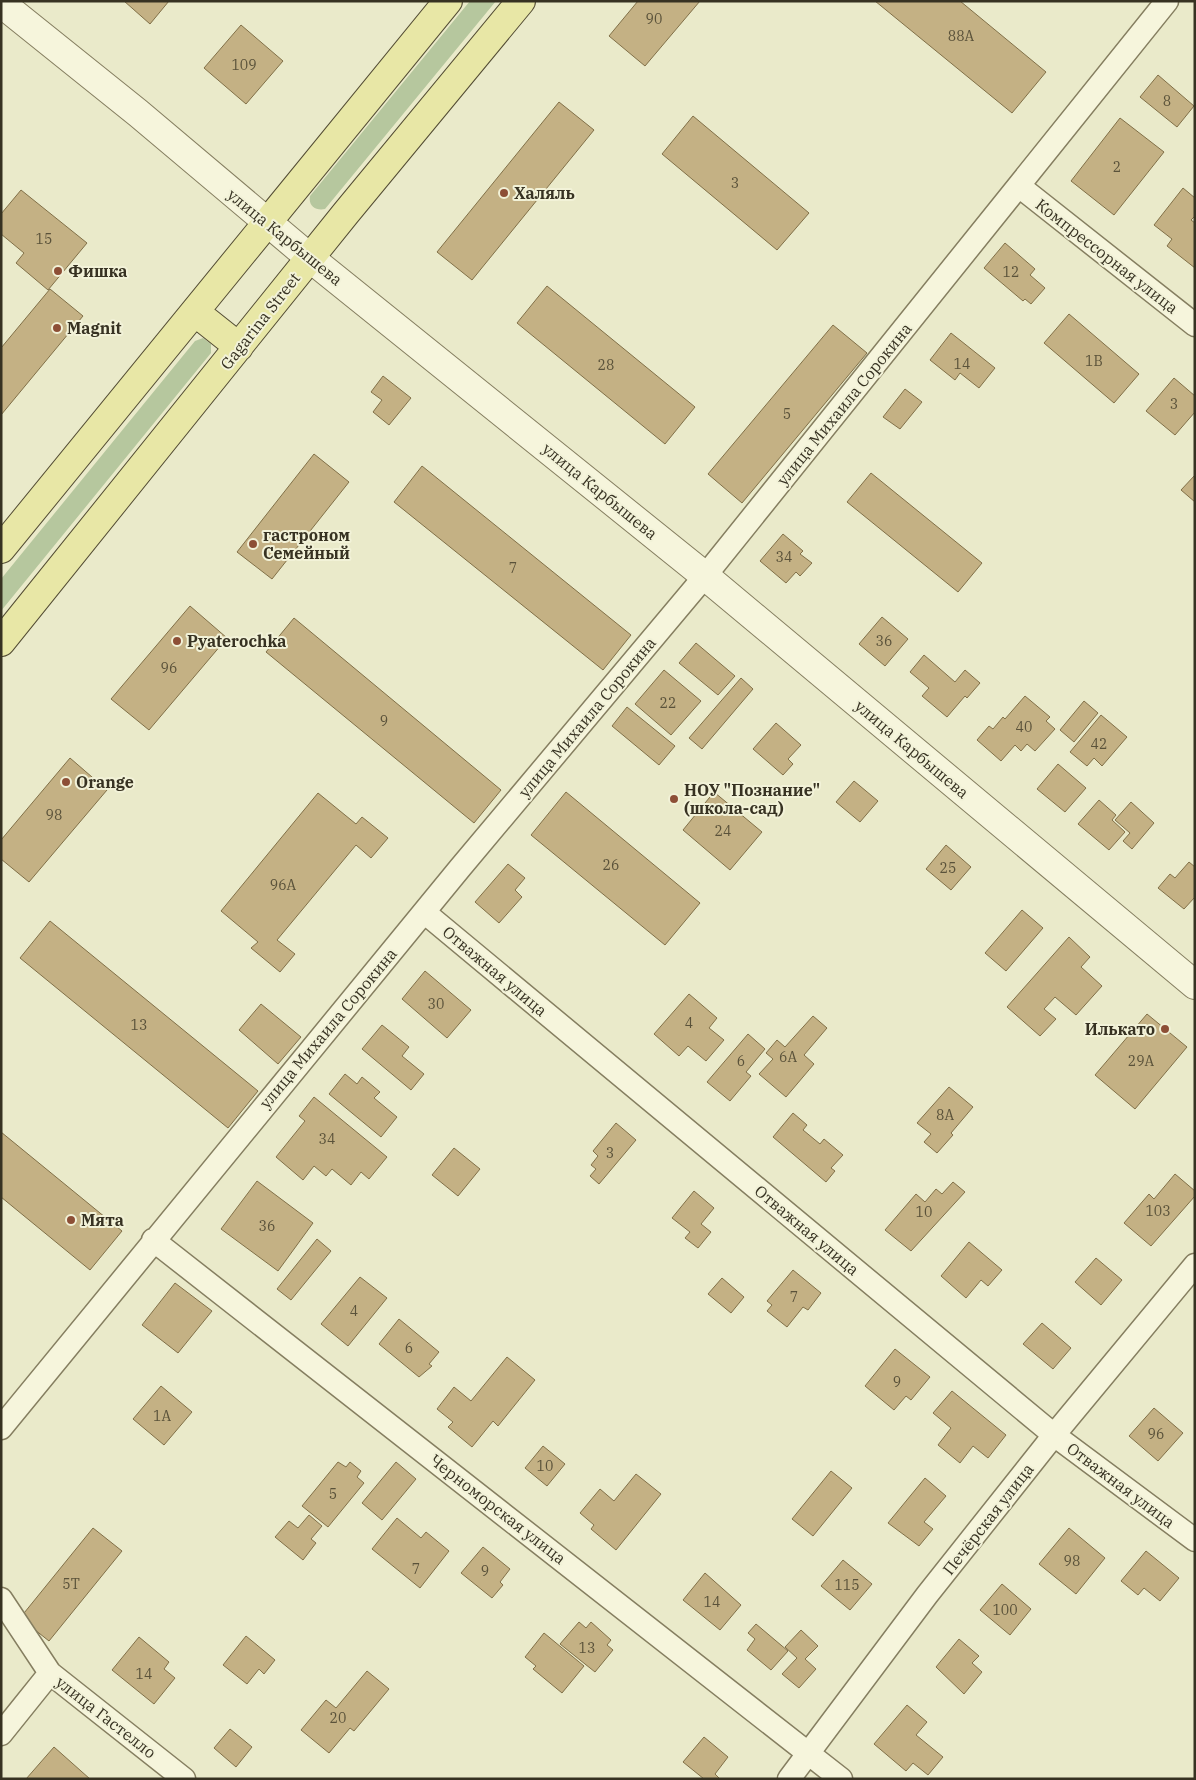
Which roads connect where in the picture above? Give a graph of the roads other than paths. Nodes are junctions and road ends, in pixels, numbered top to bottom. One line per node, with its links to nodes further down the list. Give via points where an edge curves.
1 (448, 1): 6 (main road)
2 (521, 1): 7 (main road, Gagarina Street)
3 (1167, 1): 5 (street, улица Михаила Сорокина)
4 (1, 3): 6 (street, улица Карбышева, via 138,113)
5 (1019, 186): 9 (street, Компрессорная улица); 12 (street, улица Михаила Сорокина)
6 (267, 223): 7 (street, улица Карбышева); 8 (main road)
7 (310, 258): 10 (main road, Gagarina Street); 12 (street, улица Карбышева)
8 (195, 312): 10 (main road); 11 (main road)
9 (1195, 325)
10 (239, 348): 13 (main road, Gagarina Street)
11 (1, 549)
12 (705, 576): 14 (street, улица Михаила Сорокина); 15 (street, улица Карбышева)
13 (1, 642)
14 (424, 912): 16 (street, улица Михаила Сорокина); 19 (street, Отважная улица)
15 (1195, 985)
16 (154, 1240): 18 (street, улица Михаила Сорокина); 24 (street, Черноморская улица)
17 (1195, 1265): 19 (street, Печёрская улица)
18 (1, 1428)
19 (1054, 1435): 20 (street, Отважная улица); 24 (street, Печёрская улица, via 927,1595)
20 (1195, 1540)
21 (1, 1599): 22 (street, улица Гастелло)
22 (50, 1673): 23 (street); 25 (street, улица Гастелло)
23 (1, 1734)
24 (810, 1753): 26 (street, Печёрская улица); 27 (street, Черноморская улица)
25 (184, 1779)
26 (789, 1779)
27 (842, 1779)

